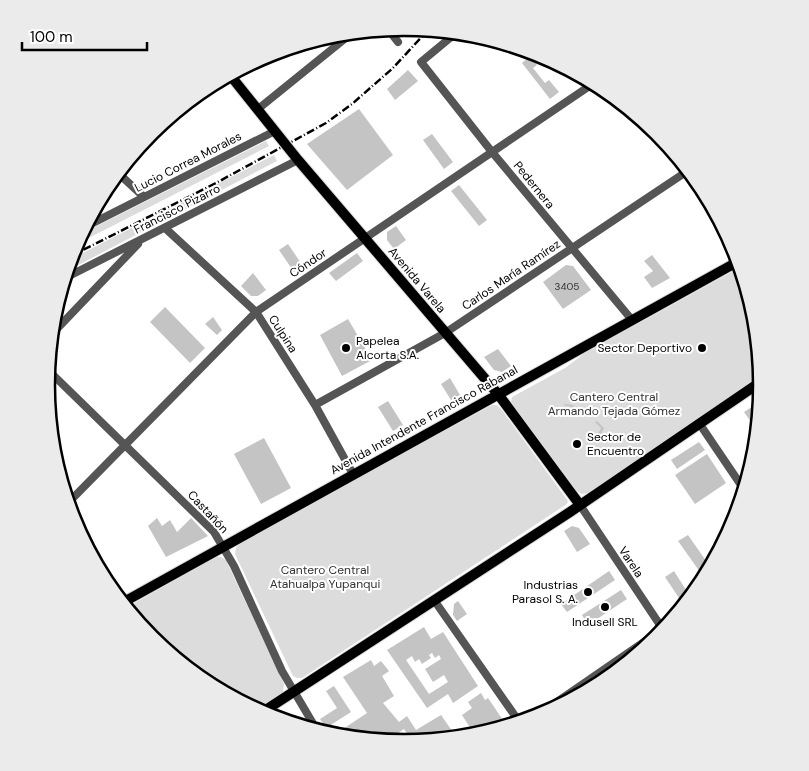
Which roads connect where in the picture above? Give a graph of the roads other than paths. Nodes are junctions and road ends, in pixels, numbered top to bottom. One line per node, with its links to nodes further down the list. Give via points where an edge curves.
1 (394, 36): 4 (street)
2 (448, 39): 9 (street, Pedernera, via 421,62)
3 (341, 42): 7 (street)
4 (398, 42)
5 (235, 81): 7 (main road, Avenida Varela)
6 (587, 88): 9 (street, Cóndor)
7 (258, 109): 8 (main road, Avenida Varela)
8 (275, 131): 10 (main road, Avenida Varela); 13 (street, Lucio Correa Morales)
9 (492, 152): 16 (street, Cóndor); 18 (street, Pedernera)
10 (298, 160): 15 (street, Francisco Pizarro); 16 (main road, Avenida Varela)
11 (683, 174): 18 (street, Carlos María Ramírez)
12 (123, 178): 13 (street)
13 (144, 197): 14 (street, Lucio Correa Morales)
14 (96, 221)
15 (165, 228): 17 (street, Francisco Pizarro); 21 (street, Culpina)
16 (365, 238): 21 (street, Cóndor); 24 (main road, Avenida Varela)
17 (142, 239): 20 (street, Francisco Pizarro); 23 (street)
18 (572, 248): 22 (street, Pedernera); 24 (street, Carlos María Ramírez)
19 (732, 264): 22 (main road, Avenida Intendente Francisco Rabanal)
20 (74, 274)
21 (256, 312): 28 (street, Culpina); 30 (street, Cóndor)
22 (632, 320): 27 (main road, Avenida Intendente Francisco Rabanal)
23 (61, 325)
24 (445, 333): 27 (main road, Avenida Varela); 28 (street, Carlos María Ramírez)
25 (55, 377): 30 (street, Castañón)
26 (754, 386): 29 (main road)
27 (498, 394): 31 (main road, Avenida Intendente Francisco Rabanal); 34 (main road, Avenida Varela)
28 (316, 405): 31 (street, Culpina)
29 (699, 423): 32 (street); 34 (main road)
30 (125, 444): 33 (street, Cóndor); 35 (street, Castañón, via 214,532)
31 (353, 474): 35 (main road, Avenida Intendente Francisco Rabanal)
32 (740, 483)
33 (74, 497)
34 (580, 505): 37 (main road); 38 (street, Varela)
35 (224, 546): 36 (main road, Avenida Intendente Francisco Rabanal); 40 (street, Castañón)
36 (128, 600)
37 (434, 600): 40 (main road); 43 (street)
38 (661, 622)
39 (631, 651): 41 (street)
40 (293, 692): 42 (main road); 44 (street, Castañón)
41 (570, 693)
42 (270, 707)
43 (515, 716)
44 (312, 722)

